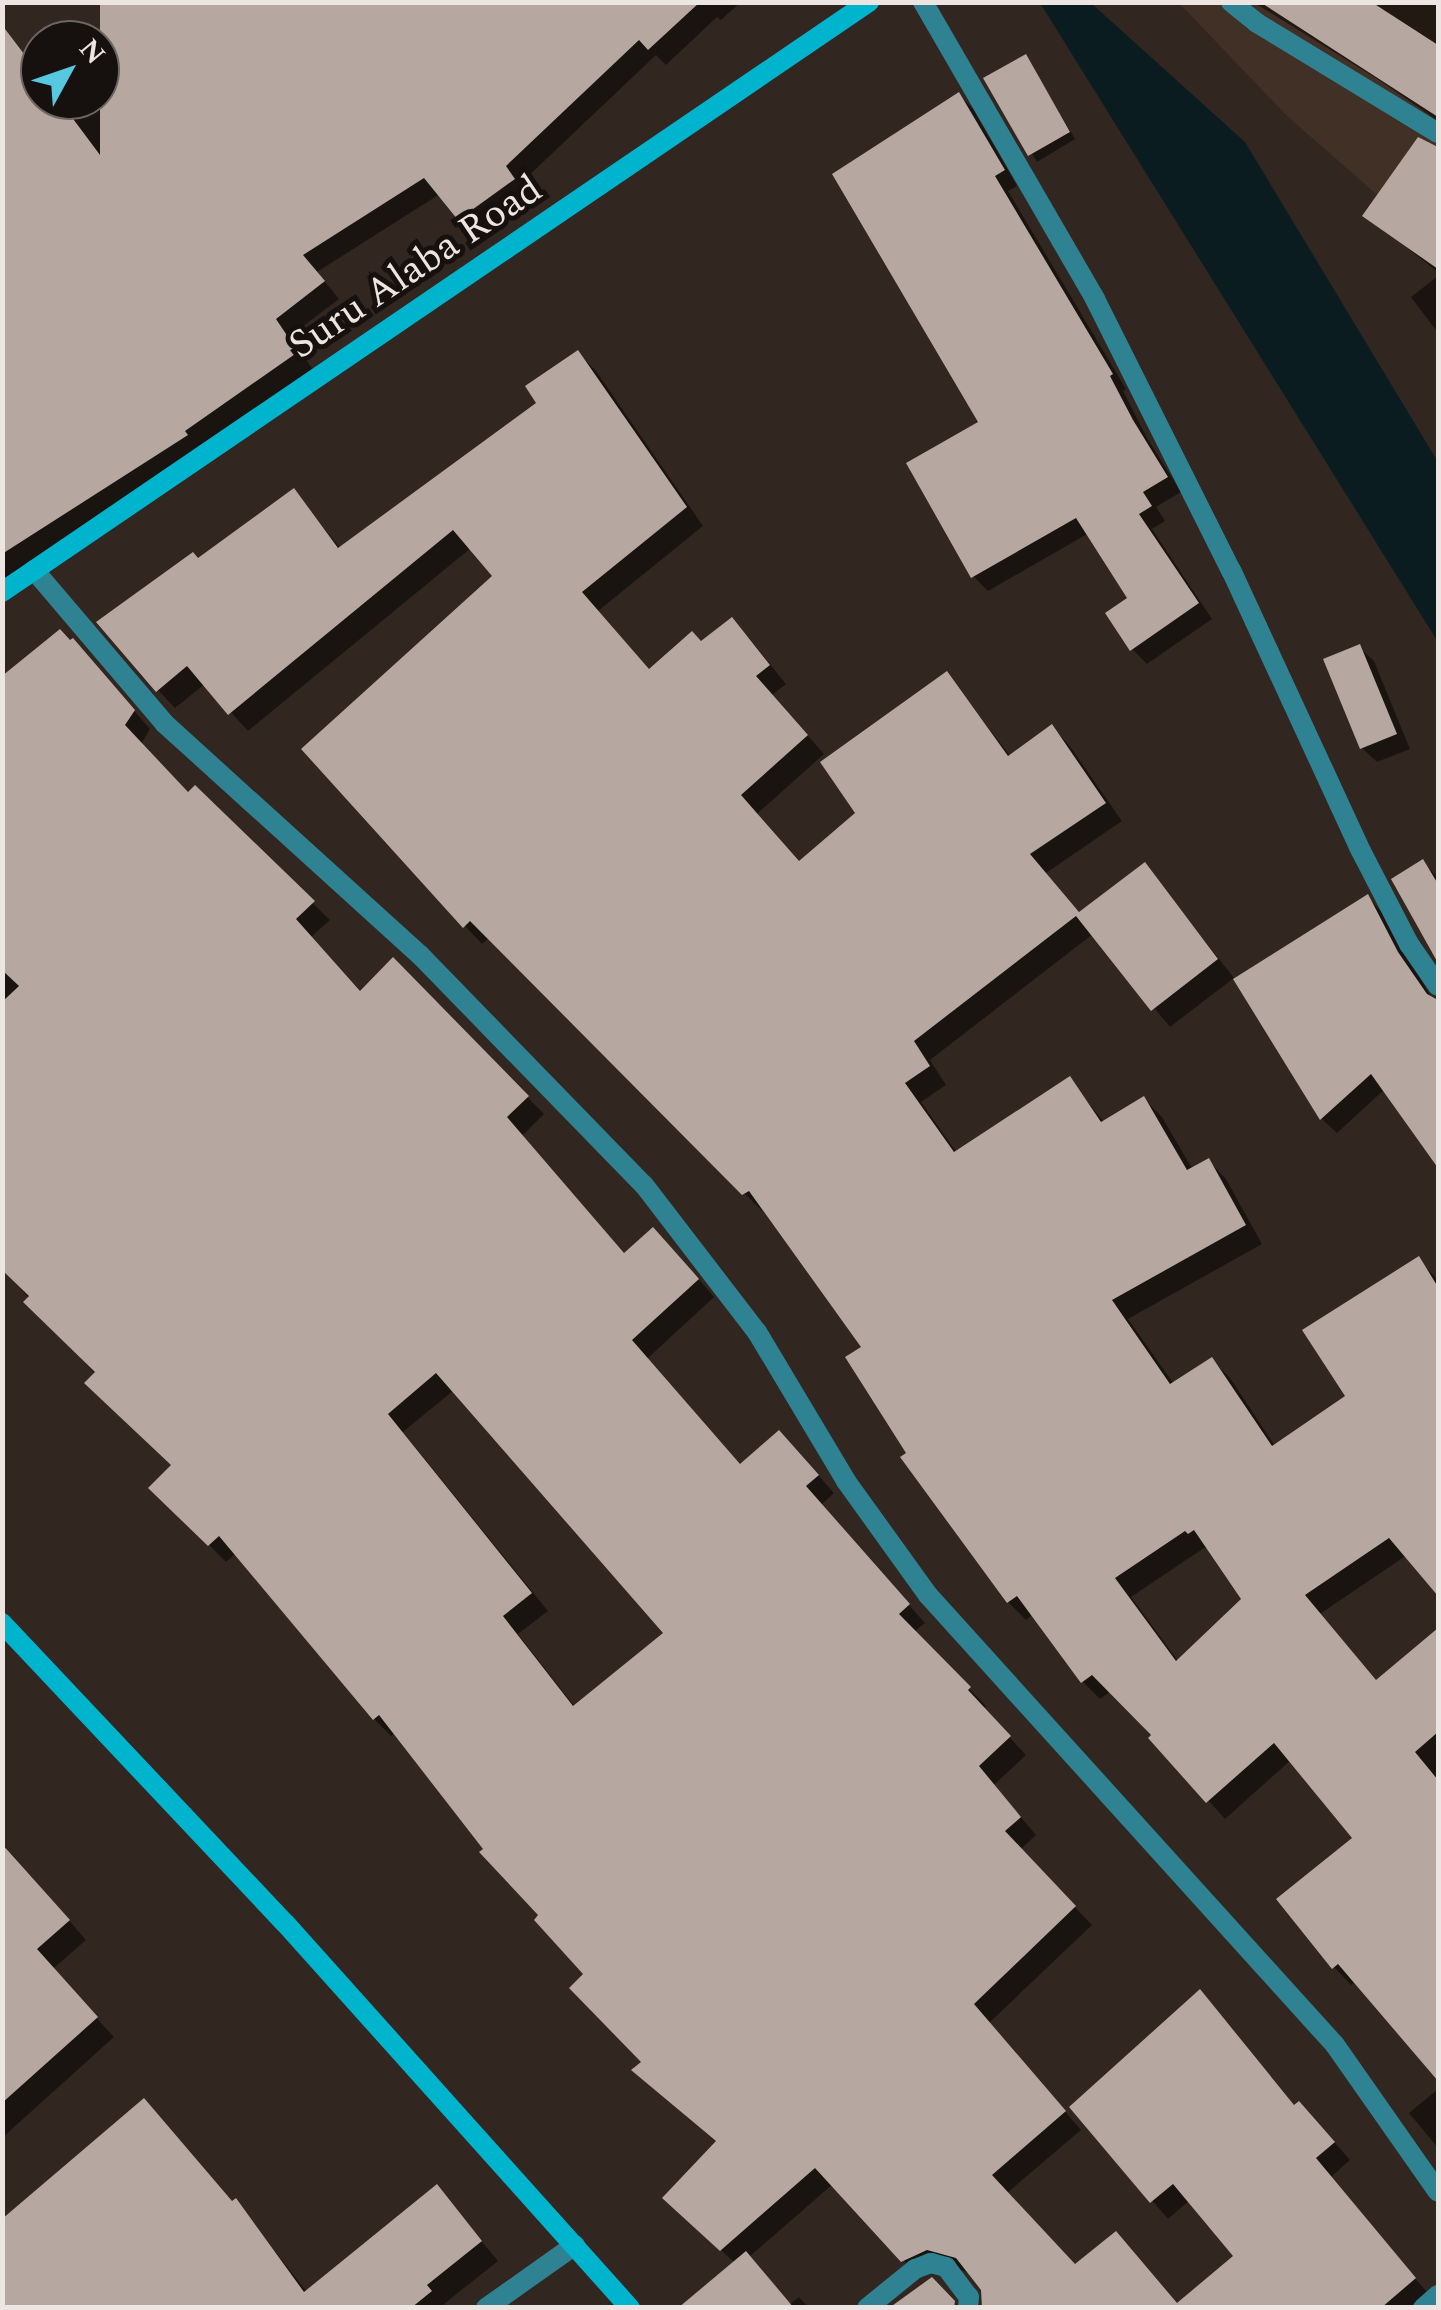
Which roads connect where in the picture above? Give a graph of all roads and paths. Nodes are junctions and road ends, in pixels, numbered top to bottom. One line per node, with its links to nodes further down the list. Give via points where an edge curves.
1 (869, 2): 5 (street, Suru Alaba Road)
2 (923, 2): 7 (street, via 1095,299 1361,851)
3 (1231, 2): 4 (street)
4 (1438, 133)
5 (34, 570): 6 (street, Suru Alaba Road); 9 (street, via 164,723 420,955 644,1186 757,1332 846,1480 928,1595 1335,2045)
6 (2, 592)
7 (1438, 986)
8 (2, 1623): 10 (street)
9 (1438, 2192)
10 (574, 2244): 12 (street); 13 (street)
11 (1438, 2294): 16 (street)
12 (486, 2308)
13 (630, 2308)
14 (868, 2308): 15 (street, via 931,2263 946,2268 969,2298)
15 (968, 2308)
16 (1423, 2308)

